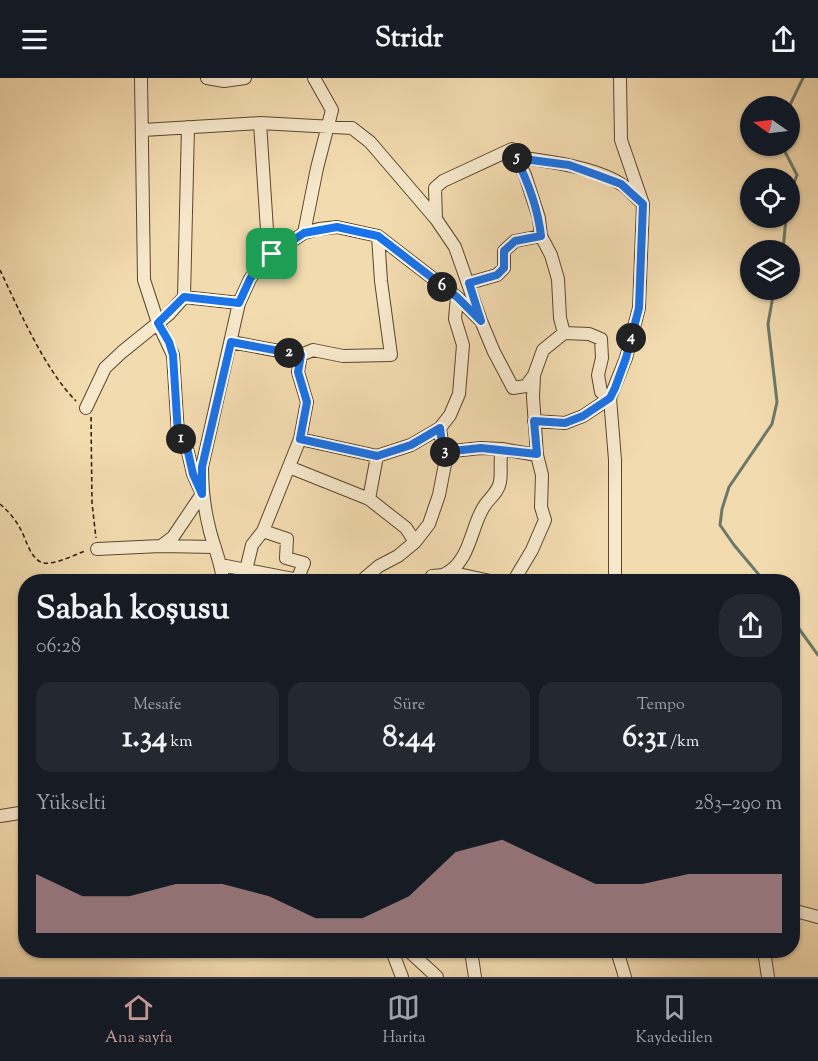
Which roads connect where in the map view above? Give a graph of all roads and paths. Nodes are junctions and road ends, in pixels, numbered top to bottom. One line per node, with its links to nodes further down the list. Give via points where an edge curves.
1 (141, 78): 9 (street)
2 (207, 78): 3 (street)
3 (245, 78)
4 (314, 78): 7 (street, via 332,110)
5 (620, 78): 11 (street, via 621,140)
6 (260, 123): 7 (street); 8 (street); 16 (street)
7 (328, 126): 12 (street, via 352,128 370,142); 13 (street)
8 (188, 127): 9 (street); 19 (street)
9 (143, 130): 23 (street, via 144,280)
10 (516, 158): 11 (street, via 569,165 597,175 621,184); 12 (street, via 512,149 443,181 435,188); 15 (street, via 539,218)
11 (643, 204): 28 (street, via 639,308)
12 (436, 219): 18 (street, via 455,247)
13 (304, 233): 14 (street, via 337,227); 16 (street)
14 (378, 236): 20 (street); 26 (street, via 391,355 343,356 313,350)
15 (541, 236): 18 (street, via 515,241 504,251 504,268 497,275); 24 (street, via 558,279)
16 (272, 254): 21 (street, via 258,267)
17 (0, 270): 29 (path, via 58,379)
18 (469, 283): 22 (street)
19 (184, 297): 21 (street); 23 (street)
20 (457, 297): 22 (street); 31 (street, via 455,319 463,345 459,394)
21 (239, 303): 25 (street)
22 (481, 321): 27 (street, via 513,388 526,386)
23 (158, 323): 29 (street, via 105,368); 38 (street, via 173,355 178,434)
24 (564, 333): 27 (street, via 543,350); 28 (street, via 589,334 601,339 598,375 601,392)
25 (231, 342): 26 (street); 38 (street, via 202,467)
26 (301, 355): 32 (street, via 298,372 307,402)
27 (534, 375): 30 (street)
28 (610, 398): 30 (street, via 565,423); 55 (street, via 615,459)
29 (86, 408): 45 (path, via 92,429 92,503)
30 (534, 421): 35 (street)
31 (440, 428): 34 (street); 36 (street, via 411,445)
32 (300, 439): 36 (street); 37 (street)
33 (502, 449): 34 (street); 35 (street); 48 (street, via 496,494 482,510)
34 (443, 452): 42 (street, via 445,464 437,504 429,524)
35 (537, 454): 54 (street, via 545,520)
36 (377, 456): 39 (street)
37 (289, 467): 39 (street); 41 (street)
38 (202, 494): 43 (street, via 173,537); 44 (street)
39 (369, 499): 42 (street, via 406,528)
40 (0, 504): 45 (path, via 20,528 38,561 48,564)
41 (263, 531): 47 (street, via 252,545); 52 (street, via 287,539 286,558 304,563)
42 (415, 542): 53 (street)
43 (161, 546): 44 (street); 45 (street)
44 (215, 547): 46 (street)
45 (97, 549)
46 (221, 565): 47 (street); 49 (street)
47 (246, 570): 50 (street); 51 (street)
48 (458, 573)
49 (224, 574)
50 (239, 574)
51 (267, 574)
52 (303, 574)
53 (370, 574)
54 (518, 574)
55 (615, 574)
56 (18, 813): 57 (street)
57 (0, 816)
58 (800, 912): 59 (street)
59 (818, 916)
60 (395, 958): 65 (street)
61 (417, 958): 66 (street)
62 (472, 958): 67 (street)
63 (619, 958): 68 (street)
64 (765, 958): 69 (street)
65 (402, 977)
66 (437, 977)
67 (475, 977)
68 (625, 977)
69 (768, 977)

